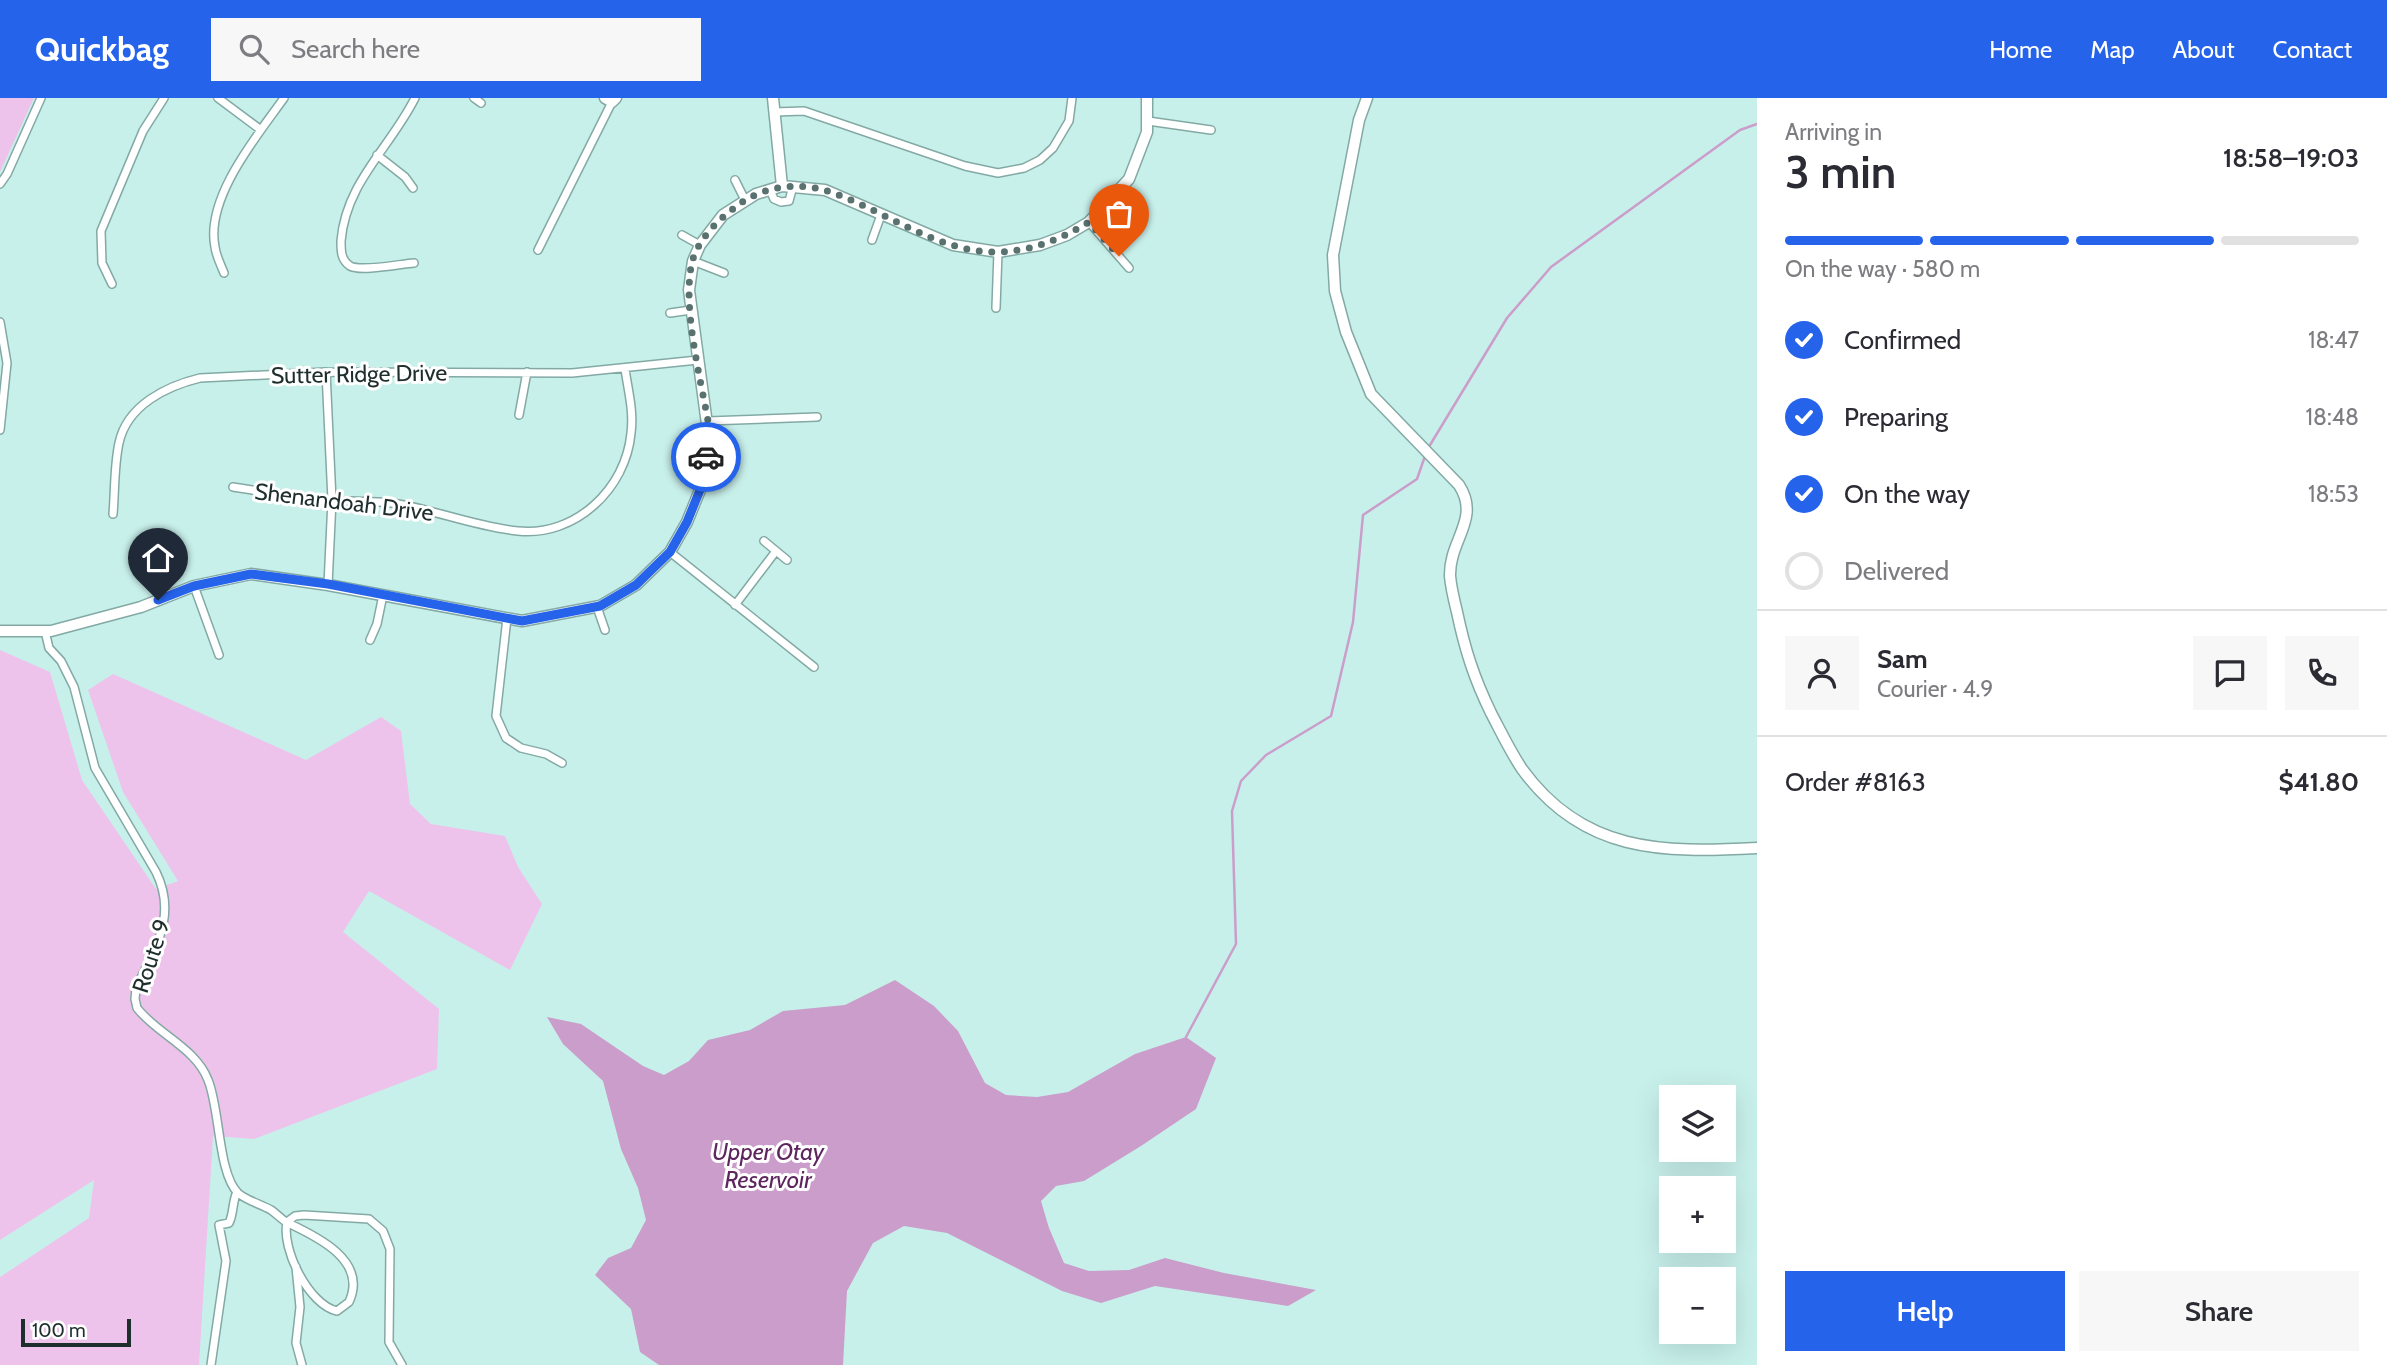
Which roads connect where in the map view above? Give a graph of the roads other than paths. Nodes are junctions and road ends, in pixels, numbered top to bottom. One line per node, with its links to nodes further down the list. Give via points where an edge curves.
1 (41, 98): 17 (street)
2 (164, 98): 34 (street, via 143,131 101,230 102,263)
3 (218, 98): 13 (street)
4 (284, 98): 13 (street)
5 (415, 98): 15 (street)
6 (773, 98): 11 (street)
7 (1072, 98): 11 (street, via 1066,128 1047,155 1024,168 998,173 804,111)
8 (1147, 98): 12 (street)
9 (1367, 98): 67 (street, via 1333,255 1335,291 1371,394 1466,497 1468,511 1452,554 1451,581 1469,666 1511,751 1556,806 1612,838 1662,849)
10 (611, 99): 27 (street)
11 (774, 112): 18 (street)
12 (1149, 121): 14 (street); 23 (street, via 1129,179)
13 (261, 130): 32 (street, via 219,203 214,247)
14 (1211, 130)
15 (377, 155): 19 (street); 30 (street, via 347,208 341,254 356,268)
16 (735, 180): 21 (street)
17 (0, 184)
18 (788, 186): 20 (street); 20 (street, via 789,201 774,199); 22 (street, via 825,191)
19 (413, 188)
20 (770, 190): 21 (street)
21 (745, 200): 26 (street, via 723,215)
22 (881, 215): 25 (street); 28 (street, via 953,246)
23 (1089, 222): 28 (street, via 1040,246); 31 (street)
24 (682, 235): 26 (street)
25 (872, 240)
26 (700, 245): 29 (street)
27 (538, 250)
28 (998, 252): 35 (street)
29 (692, 261): 33 (street); 36 (street)
30 (414, 263)
31 (1129, 268)
32 (224, 273)
33 (724, 273)
34 (111, 284)
35 (996, 308)
36 (691, 310): 37 (street); 39 (street)
37 (670, 313)
38 (0, 322): 46 (street, via 7,362)
39 (698, 360): 40 (street, Sutter Ridge Drive); 45 (street)
40 (625, 369): 42 (street, Sutter Ridge Drive); 48 (street, Shenandoah Drive, via 632,421 625,461 603,497 567,523 516,531 397,504)
41 (326, 372): 42 (street, Sutter Ridge Drive); 48 (street); 49 (street, Sutter Ridge Drive, via 200,378 154,396 121,437)
42 (527, 372): 43 (street)
43 (519, 415)
44 (817, 417): 45 (street)
45 (708, 421): 52 (street, via 700,490)
46 (0, 430)
47 (233, 487): 48 (street, Shenandoah Drive)
48 (332, 500): 54 (street)
49 (113, 514)
50 (764, 541): 51 (street)
51 (776, 551): 53 (street); 57 (street)
52 (670, 552): 57 (street); 58 (street, via 636,585)
53 (788, 560)
54 (328, 584): 55 (street, via 251,574); 56 (street)
55 (194, 586): 62 (street, via 141,607); 64 (street)
56 (383, 595): 59 (street); 63 (street)
57 (734, 605): 65 (street)
58 (597, 607): 59 (street, via 522,621); 60 (street)
59 (507, 618): 66 (street, via 496,716 506,738)
60 (605, 630)
61 (0, 631): 62 (street)
62 (45, 631): 68 (street, Route 9, via 49,648 74,687 95,768 163,888 164,922 136,989 136,1004 207,1076 227,1171)
63 (370, 640)
64 (219, 655)
65 (814, 667)
66 (562, 763)
67 (1757, 848)
68 (237, 1192): 69 (street); 71 (street, via 229,1223 219,1225 226,1261)
69 (286, 1222): 70 (street); 70 (street, via 320,1238 346,1263 353,1280 349,1302 337,1311 324,1306); 73 (street, via 304,1215 369,1219 381,1228 390,1249 389,1342)
70 (296, 1266): 72 (street, via 300,1307 296,1343)
71 (211, 1365)
72 (302, 1365)
73 (402, 1365)

